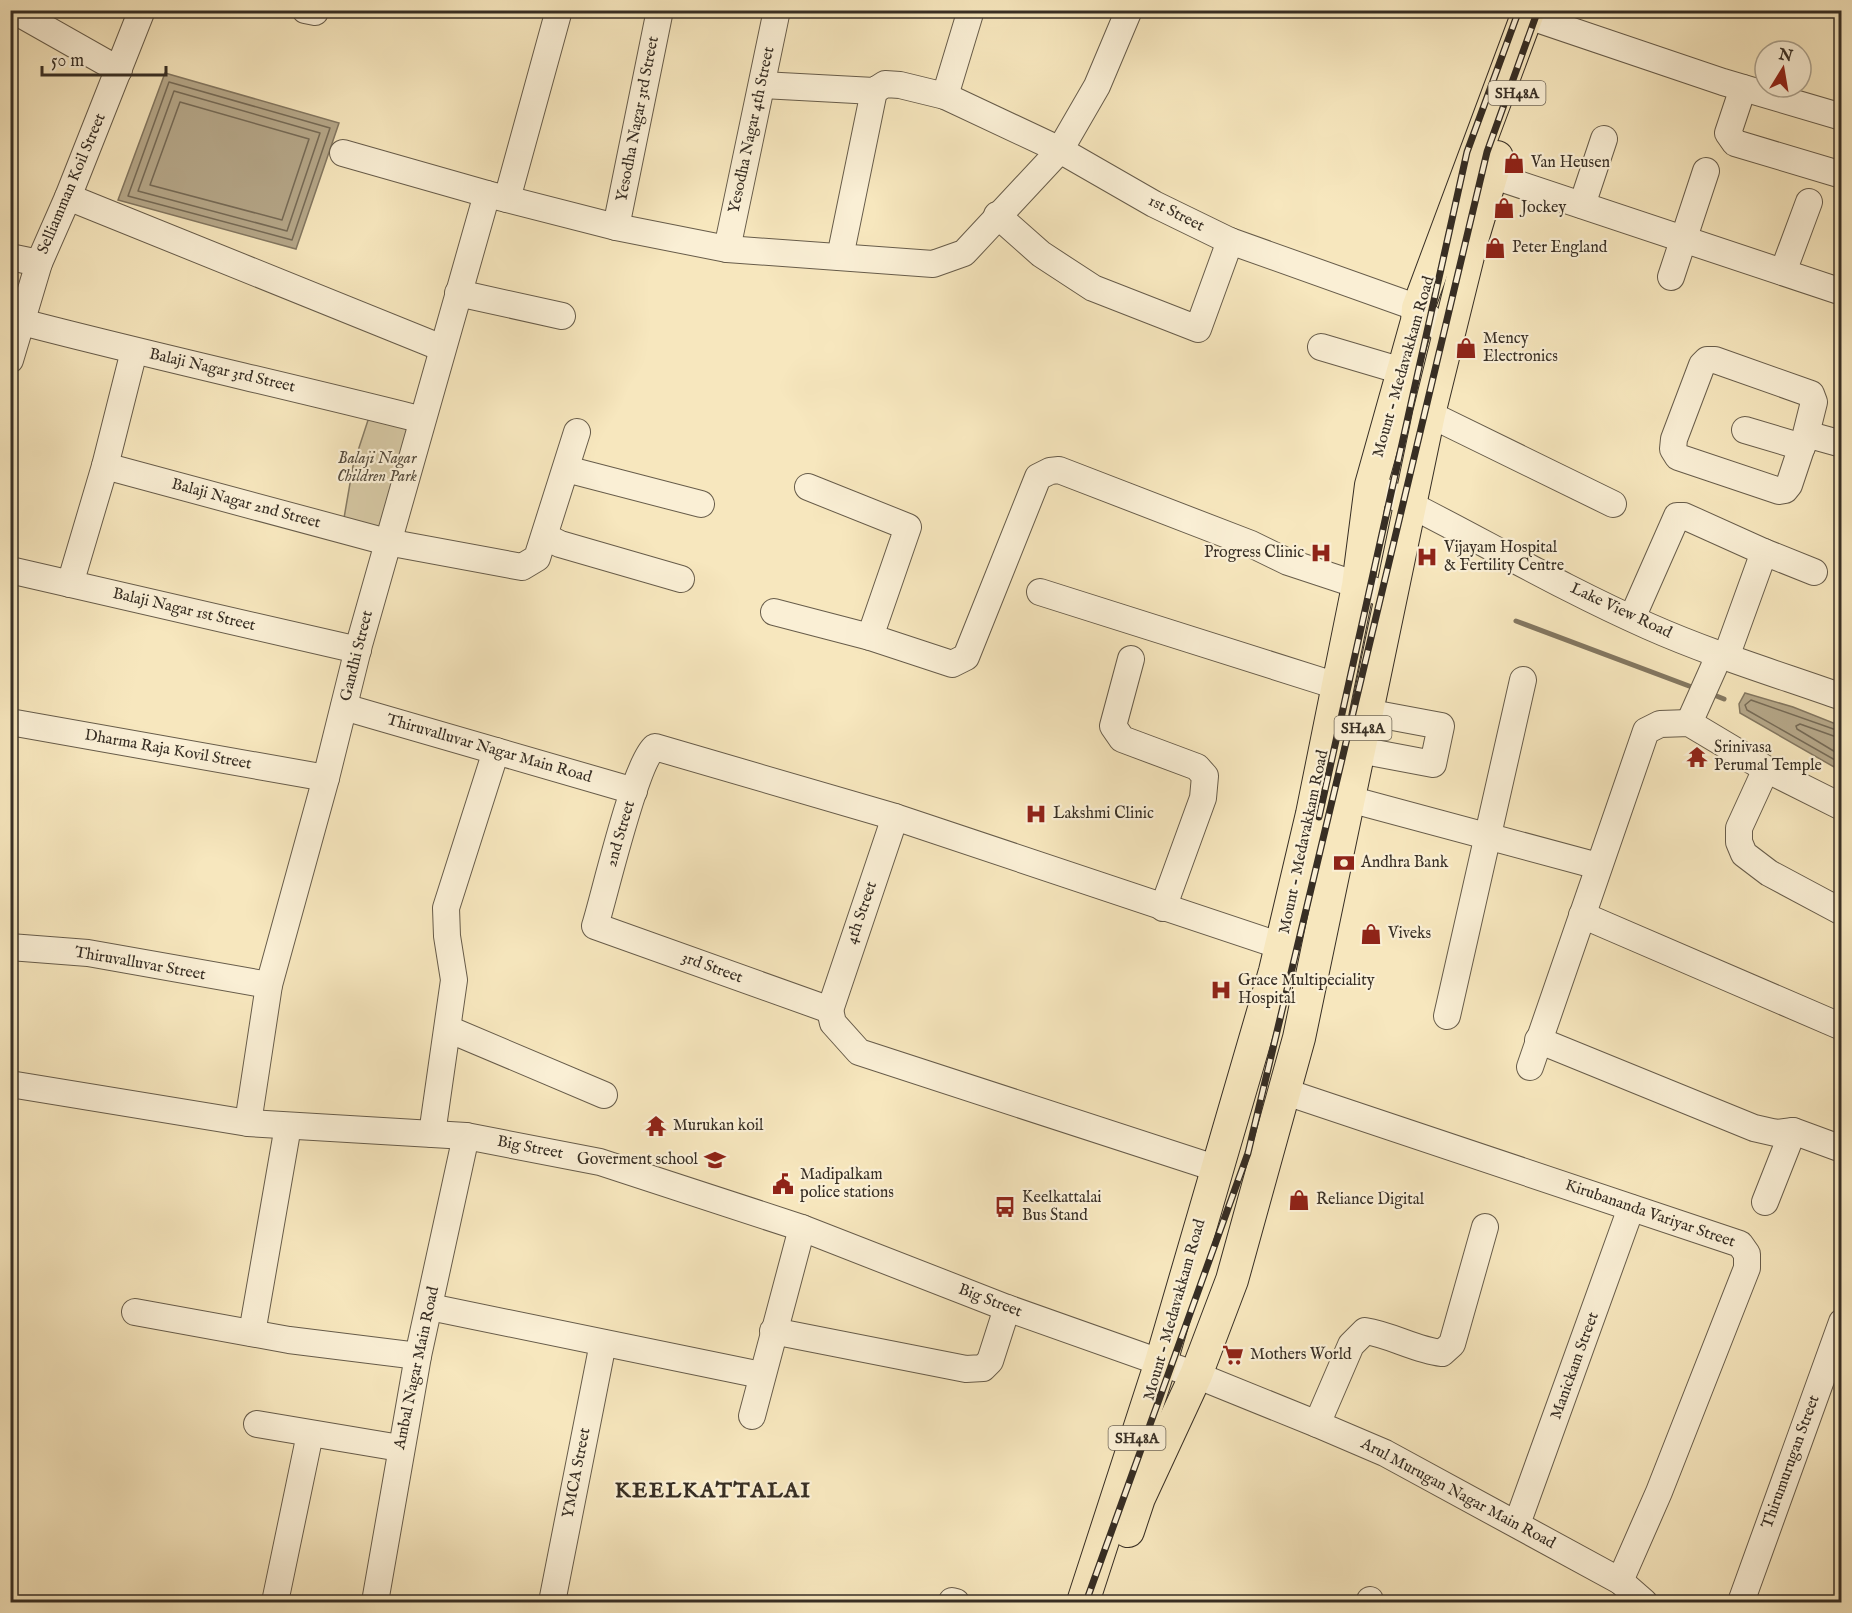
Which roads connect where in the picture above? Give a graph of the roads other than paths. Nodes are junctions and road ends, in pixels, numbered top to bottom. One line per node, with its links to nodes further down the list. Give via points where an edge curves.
1 (13, 10): 9 (street)
2 (142, 10): 9 (street, Selliamman Koil Street)
3 (559, 10): 22 (street, Gandhi Street)
4 (660, 10): 26 (street, Yesodha Nagar 3rd Street)
5 (777, 10): 10 (street, Yesodha Nagar 4th Street)
6 (971, 10): 13 (street)
7 (1129, 10): 16 (street, via 1097,86)
8 (1535, 14): 11 (street); 19 (main road, Mount - Medavakkam Road / SH48A); 37 (main road, Mount - Medavakkam Road / SH48A)
9 (119, 70): 21 (street, Selliamman Koil Street)
10 (762, 85): 12 (street, 1st Street); 29 (street, Yesodha Nagar 4th Street)
11 (1743, 88): 14 (street); 20 (street, via 1728,133 1735,143)
12 (874, 91): 13 (street, 1st Street, via 885,84 900,85); 31 (street)
13 (945, 96): 16 (street, 1st Street)
14 (1842, 117)
15 (1604, 139): 24 (street)
16 (1060, 150): 25 (street); 28 (street, 1st Street, via 1154,204)
17 (343, 153): 22 (street)
18 (1706, 171): 27 (street)
19 (1491, 175): 24 (street); 40 (main road, Mount - Medavakkam Road / SH48A)
20 (1842, 175)
21 (68, 197): 32 (street, Selliamman Koil Street); 42 (street)
22 (497, 197): 26 (street); 36 (street, Gandhi Street)
23 (1809, 202): 33 (street)
24 (1582, 205): 27 (street)
25 (997, 215): 28 (street, via 1041,254 1093,288 1198,329); 31 (street, via 964,253 933,264)
26 (616, 227): 29 (street)
27 (1683, 239): 33 (street); 34 (street)
28 (1230, 241): 37 (street, 1st Street)
29 (727, 249): 31 (street)
30 (10, 257): 32 (street)
31 (840, 257)
32 (39, 262): 39 (street, Selliamman Koil Street)
33 (1783, 272): 35 (street)
34 (1671, 277)
35 (1842, 292)
36 (458, 293): 38 (street); 42 (street, Gandhi Street)
37 (1418, 308): 40 (street); 45 (main road, Mount - Medavakkam Road / SH48A)
38 (562, 316)
39 (22, 322): 43 (street, Balaji Nagar 3rd Street); 44 (street, Selliamman Koil Street)
40 (1448, 335): 46 (main road, Mount - Medavakkam Road / SH48A)
41 (1322, 347): 45 (street)
42 (442, 348): 47 (street, Gandhi Street)
43 (134, 351): 47 (street, Balaji Nagar 3rd Street); 52 (street)
44 (10, 360)
45 (1402, 371): 54 (main road, Mount - Medavakkam Road / SH48A)
46 (1429, 414): 56 (main road, Mount - Medavakkam Road / SH48A); 58 (street)
47 (422, 417): 60 (street, Gandhi Street)
48 (1745, 430): 50 (street)
49 (577, 432): 53 (street, Balaji Nagar 2nd Street)
50 (1804, 440): 50 (street, via 1814,402 1811,394 1707,360 1702,364 1672,449 1678,457 1779,491 1785,490); 51 (street)
51 (1842, 444)
52 (105, 466): 60 (street, Balaji Nagar 2nd Street); 65 (street)
53 (566, 469): 57 (street); 59 (street, Balaji Nagar 2nd Street)
54 (1371, 484): 56 (street, Lake View Road); 66 (main road, Mount - Medavakkam Road / SH48A)
55 (808, 487): 71 (street, via 908,527)
56 (1412, 503): 68 (main road, Mount - Medavakkam Road / SH48A); 70 (street, Lake View Road, via 1509,558)
57 (700, 504)
58 (1613, 504)
59 (546, 537): 60 (street, Balaji Nagar 2nd Street, via 537,558 522,567); 64 (street)
60 (387, 542): 72 (street, Gandhi Street)
61 (1764, 552): 63 (street); 70 (street, via 1677,516); 74 (street)
62 (10, 570): 65 (street, Balaji Nagar 1st Street)
63 (1814, 572)
64 (681, 579)
65 (69, 584): 72 (street, Balaji Nagar 1st Street)
66 (1358, 586): 68 (street); 71 (street, via 1054,470 1038,477 966,657 952,664); 76 (main road, Mount - Medavakkam Road / SH48A)
67 (1040, 592): 76 (street)
68 (1391, 596): 79 (main road, Mount - Medavakkam Road / SH48A)
69 (774, 612): 71 (street)
70 (1632, 618): 74 (street, Lake View Road)
71 (870, 638)
72 (358, 650): 78 (street, Gandhi Street)
73 (1131, 659): 92 (street, via 1113,726 1115,733 1197,767 1205,776 1203,798)
74 (1719, 659): 77 (street, Lake View Road); 80 (street)
75 (1523, 680): 90 (street)
76 (1337, 686): 96 (main road, Mount - Medavakkam Road / SH48A)
77 (1842, 696)
78 (344, 707): 83 (street, Thiruvalluvar Nagar Main Road); 85 (street, Gandhi Street)
79 (1366, 712): 82 (main road, Mount - Medavakkam Road / SH48A); 82 (street, via 1441,726 1433,764)
80 (1692, 718): 84 (street); 91 (street, via 1646,731)
81 (10, 722): 85 (street, Dharma Raja Kovil Street)
82 (1359, 750): 87 (main road, Mount - Medavakkam Road / SH48A)
83 (496, 751): 86 (street, Thiruvalluvar Nagar Main Road); 102 (street, via 446,908 454,980)
84 (1766, 769): 88 (street); 93 (street, via 1739,828 1744,854 1769,873)
85 (326, 778): 98 (street, Gandhi Street)
86 (634, 790): 89 (street, 2nd Street, via 646,753 655,747); 95 (street, 2nd Street)
87 (1349, 799): 90 (street); 106 (main road, Mount - Medavakkam Road / SH48A, via 1299,1038)
88 (1842, 807)
89 (895, 817): 92 (street); 99 (street, 4th Street)
90 (1486, 837): 91 (street); 100 (street)
91 (1598, 867): 94 (street)
92 (1163, 908): 96 (street)
93 (1842, 912)
94 (1582, 915): 101 (street); 103 (street)
95 (595, 926): 99 (street, 3rd Street)
96 (1281, 946): 114 (main road, Mount - Medavakkam Road / SH48A)
97 (10, 947): 98 (street, Thiruvalluvar Street, via 88,953)
98 (269, 985): 108 (street, Gandhi Street)
99 (830, 1010): 114 (street, via 833,1023 859,1052)
100 (1447, 1016)
101 (1842, 1027)
102 (448, 1029): 107 (street); 111 (street)
103 (1538, 1040): 104 (street); 110 (street, via 1754,1128 1776,1133)
104 (1530, 1066)
105 (10, 1084): 108 (street, Big Street)
106 (1283, 1091): 116 (street, Kirubananda Variyar Street); 129 (main road, Mount - Medavakkam Road / SH48A, via 1232,1280)
107 (604, 1095)
108 (248, 1123): 109 (street, Big Street)
109 (288, 1126): 111 (street, Big Street); 124 (street)
110 (1793, 1131): 113 (street); 115 (street)
111 (432, 1134): 112 (street, Big Street)
112 (466, 1136): 118 (street, Big Street, via 600,1162); 119 (street, Ambal Nagar Main Road)
113 (1842, 1149)
114 (1215, 1168): 127 (main road, Mount - Medavakkam Road / SH48A)
115 (1765, 1202)
116 (1631, 1208): 135 (street, Manickam Street); 136 (street, Kirubananda Variyar Street, via 1740,1244 1747,1254 1747,1268)
117 (1485, 1227): 132 (street, via 1452,1344 1442,1353 1430,1352 1365,1331 1351,1345)
118 (802, 1228): 120 (street, Big Street); 123 (street)
119 (430, 1307): 125 (street); 126 (street, Ambal Nagar Main Road)
120 (1007, 1308): 123 (street, via 990,1361 983,1368 966,1369); 127 (street, Big Street)
121 (135, 1312): 124 (street)
122 (1842, 1322): 143 (street, Thirumurugan Street)
123 (773, 1331): 128 (street)
124 (252, 1334): 126 (street)
125 (603, 1343): 128 (street); 139 (street, YMCA Street)
126 (418, 1356): 134 (street, Ambal Nagar Main Road)
127 (1161, 1362): 129 (street, Big Street); 140 (main road, Mount - Medavakkam Road / SH48A)
128 (761, 1375): 130 (street)
129 (1196, 1375): 132 (street, Arul Murugan Nagar Main Road); 141 (main road, Mount - Medavakkam Road / SH48A, via 1139,1498)
130 (752, 1416)
131 (257, 1424): 133 (street)
132 (1317, 1424): 135 (street, Arul Murugan Nagar Main Road, via 1385,1452)
133 (310, 1434): 134 (street); 137 (street)
134 (400, 1448): 138 (street, Ambal Nagar Main Road)
135 (1517, 1524): 136 (street, Arul Murugan Nagar Main Road)
136 (1620, 1581): 142 (street, Arul Murugan Nagar Main Road)
137 (275, 1602)
138 (379, 1602)
139 (552, 1602)
140 (1083, 1602)
141 (1102, 1602)
142 (1644, 1602)
143 (1741, 1602)

